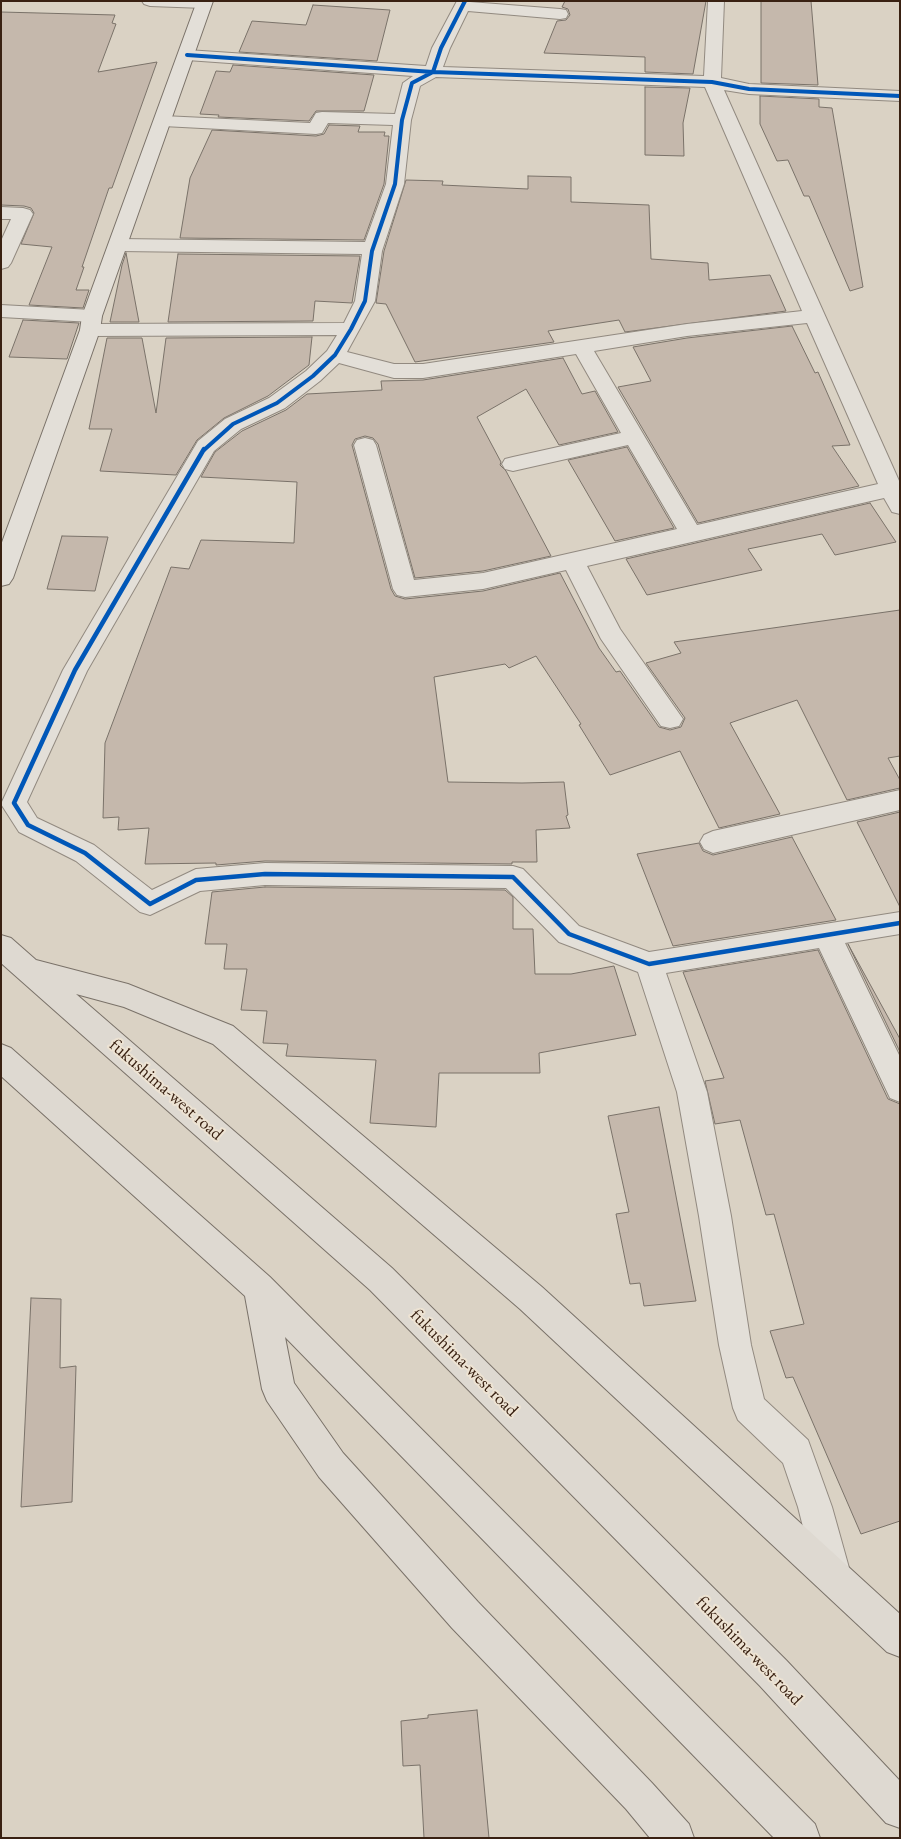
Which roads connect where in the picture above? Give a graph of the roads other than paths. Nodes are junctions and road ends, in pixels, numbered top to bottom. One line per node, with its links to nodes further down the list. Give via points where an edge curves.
1 (150, 1): 3 (street)
2 (716, 1): 8 (street)
3 (204, 2): 6 (street)
4 (464, 4): 5 (street); 7 (street, via 441,48)
5 (560, 14)
6 (187, 55): 7 (street); 11 (street)
7 (433, 72): 8 (street); 10 (street, via 412,83)
8 (712, 82): 9 (street, via 749,89); 17 (street)
9 (900, 96)
10 (402, 120): 11 (street, via 322,117 316,129); 14 (street, via 395,184)
11 (163, 121): 13 (street)
12 (1, 213): 15 (street, via 23,214)
13 (119, 245): 14 (street); 18 (street)
14 (373, 248): 19 (street, via 365,300)
15 (1, 263)
16 (1, 311): 18 (street)
17 (814, 316): 20 (street, via 686,330); 25 (street)
18 (91, 323): 19 (street); 27 (street)
19 (351, 329): 21 (street)
20 (582, 347): 21 (street, via 423,371 394,372); 22 (street)
21 (335, 355): 36 (street, via 277,403 233,424 206,446 75,670 14,803 28,825 85,853 150,904 196,880 265,874 512,877 569,934)
22 (634, 437): 24 (street); 26 (street)
23 (365, 445): 28 (street, via 405,589 483,581)
24 (514, 464)
25 (895, 498): 26 (street)
26 (691, 534): 28 (street)
27 (8, 542): 29 (street)
28 (572, 561): 30 (street, via 610,633)
29 (1, 578)
30 (670, 720)
31 (900, 800): 32 (street)
32 (712, 842)
33 (900, 923): 34 (street)
34 (827, 934): 36 (street); 39 (street)
35 (1, 946): 37 (highway, fukushima-west road)
36 (649, 964): 41 (street, via 692,1092 735,1345 750,1408 796,1452 815,1506)
37 (30, 970): 41 (highway, via 128,996 222,1035 532,1298); 43 (highway, fukushima-west road, via 381,1280 773,1673)
38 (1, 1057): 40 (highway)
39 (900, 1089)
40 (259, 1288): 44 (highway, via 279,1389 331,1465 465,1615 639,1796); 45 (highway)
41 (833, 1575): 42 (highway)
42 (900, 1639)
43 (900, 1809)
44 (675, 1838)
45 (801, 1838)

